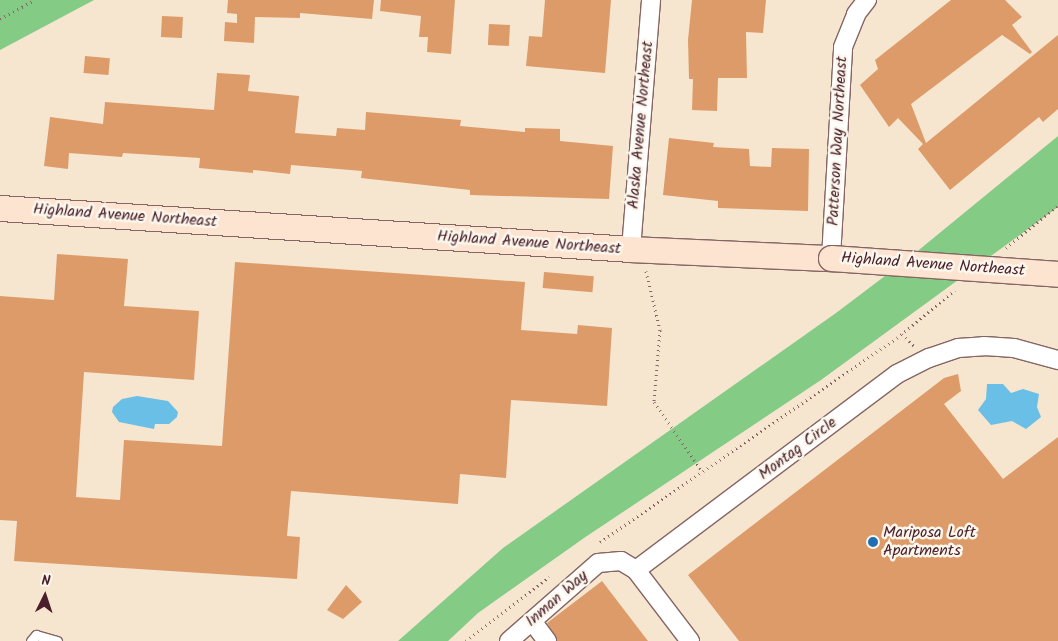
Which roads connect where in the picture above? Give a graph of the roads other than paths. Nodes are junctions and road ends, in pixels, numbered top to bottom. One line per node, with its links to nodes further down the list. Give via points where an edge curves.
1 (652, 0): 4 (street, Alaska Avenue Northeast)
2 (867, 0): 5 (street, Patterson Way Northeast, via 856,14 844,47)
3 (0, 208): 4 (main road, Highland Avenue Northeast)
4 (639, 258): 5 (main road, Highland Avenue Northeast)
5 (830, 258): 6 (main road, Highland Avenue Northeast, bridge)
6 (1058, 274)
7 (1058, 360): 8 (street, Montag Circle, via 1014,348 984,346 958,348 929,358 897,374)
8 (636, 570): 9 (street, Inman Way, via 621,561 598,563); 14 (street)
9 (532, 621): 12 (street, Inman Way); 13 (street)
10 (31, 641): 11 (lane, via 36,635)
11 (57, 641)
12 (509, 641)
13 (547, 641)
14 (690, 641)

